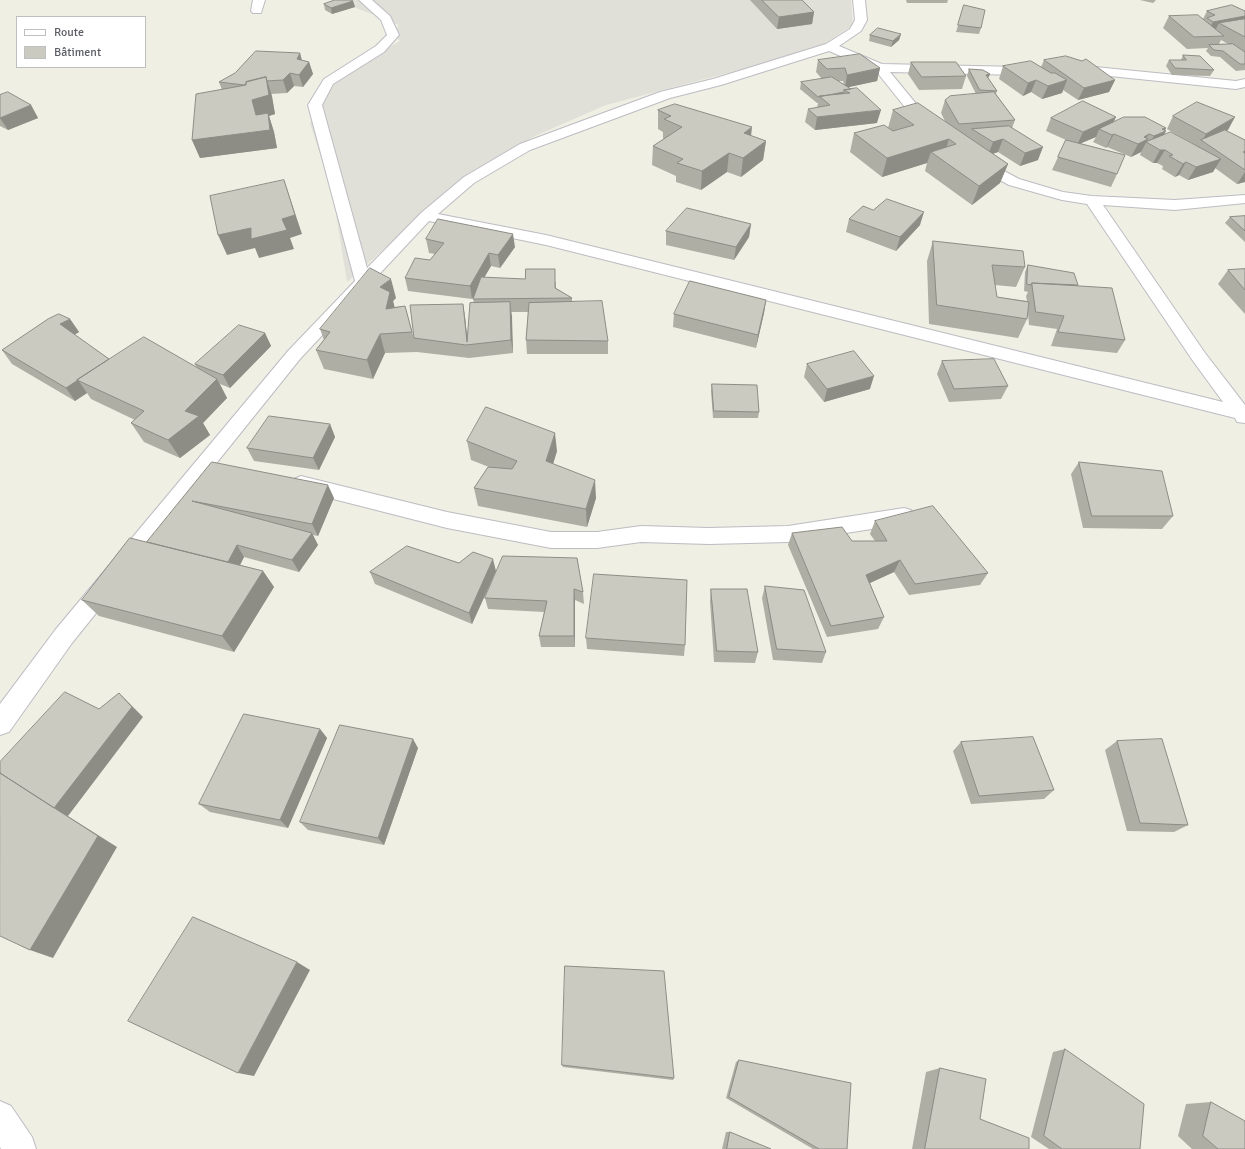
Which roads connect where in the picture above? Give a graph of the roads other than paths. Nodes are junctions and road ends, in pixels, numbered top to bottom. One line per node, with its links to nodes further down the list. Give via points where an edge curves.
1 (365, 0): 13 (street, via 386,18 392,35 380,49 328,82 315,105)
2 (859, 0): 3 (street, via 861,20 855,30)
3 (830, 47): 4 (street); 12 (street, via 717,82 665,95 525,147 469,180)
4 (880, 68): 5 (street, via 1021,71); 8 (street, via 927,127)
5 (1047, 68)
6 (1062, 68): 7 (street)
7 (1245, 83)
8 (939, 135)
9 (967, 155): 11 (street, via 1014,182 1062,196)
10 (1245, 199): 11 (street, via 1175,205)
11 (1092, 200): 14 (street, via 1199,357)
12 (426, 216): 13 (street); 14 (street, via 546,240)
13 (363, 282): 15 (street, via 294,356)
14 (1243, 416)
15 (208, 460): 16 (street); 19 (street, via 64,636)
16 (231, 466)
17 (285, 480): 18 (street, via 447,520 551,540 597,540 641,534 788,534)
18 (913, 515)
19 (0, 724)
20 (0, 1116): 21 (street)
21 (20, 1149)

